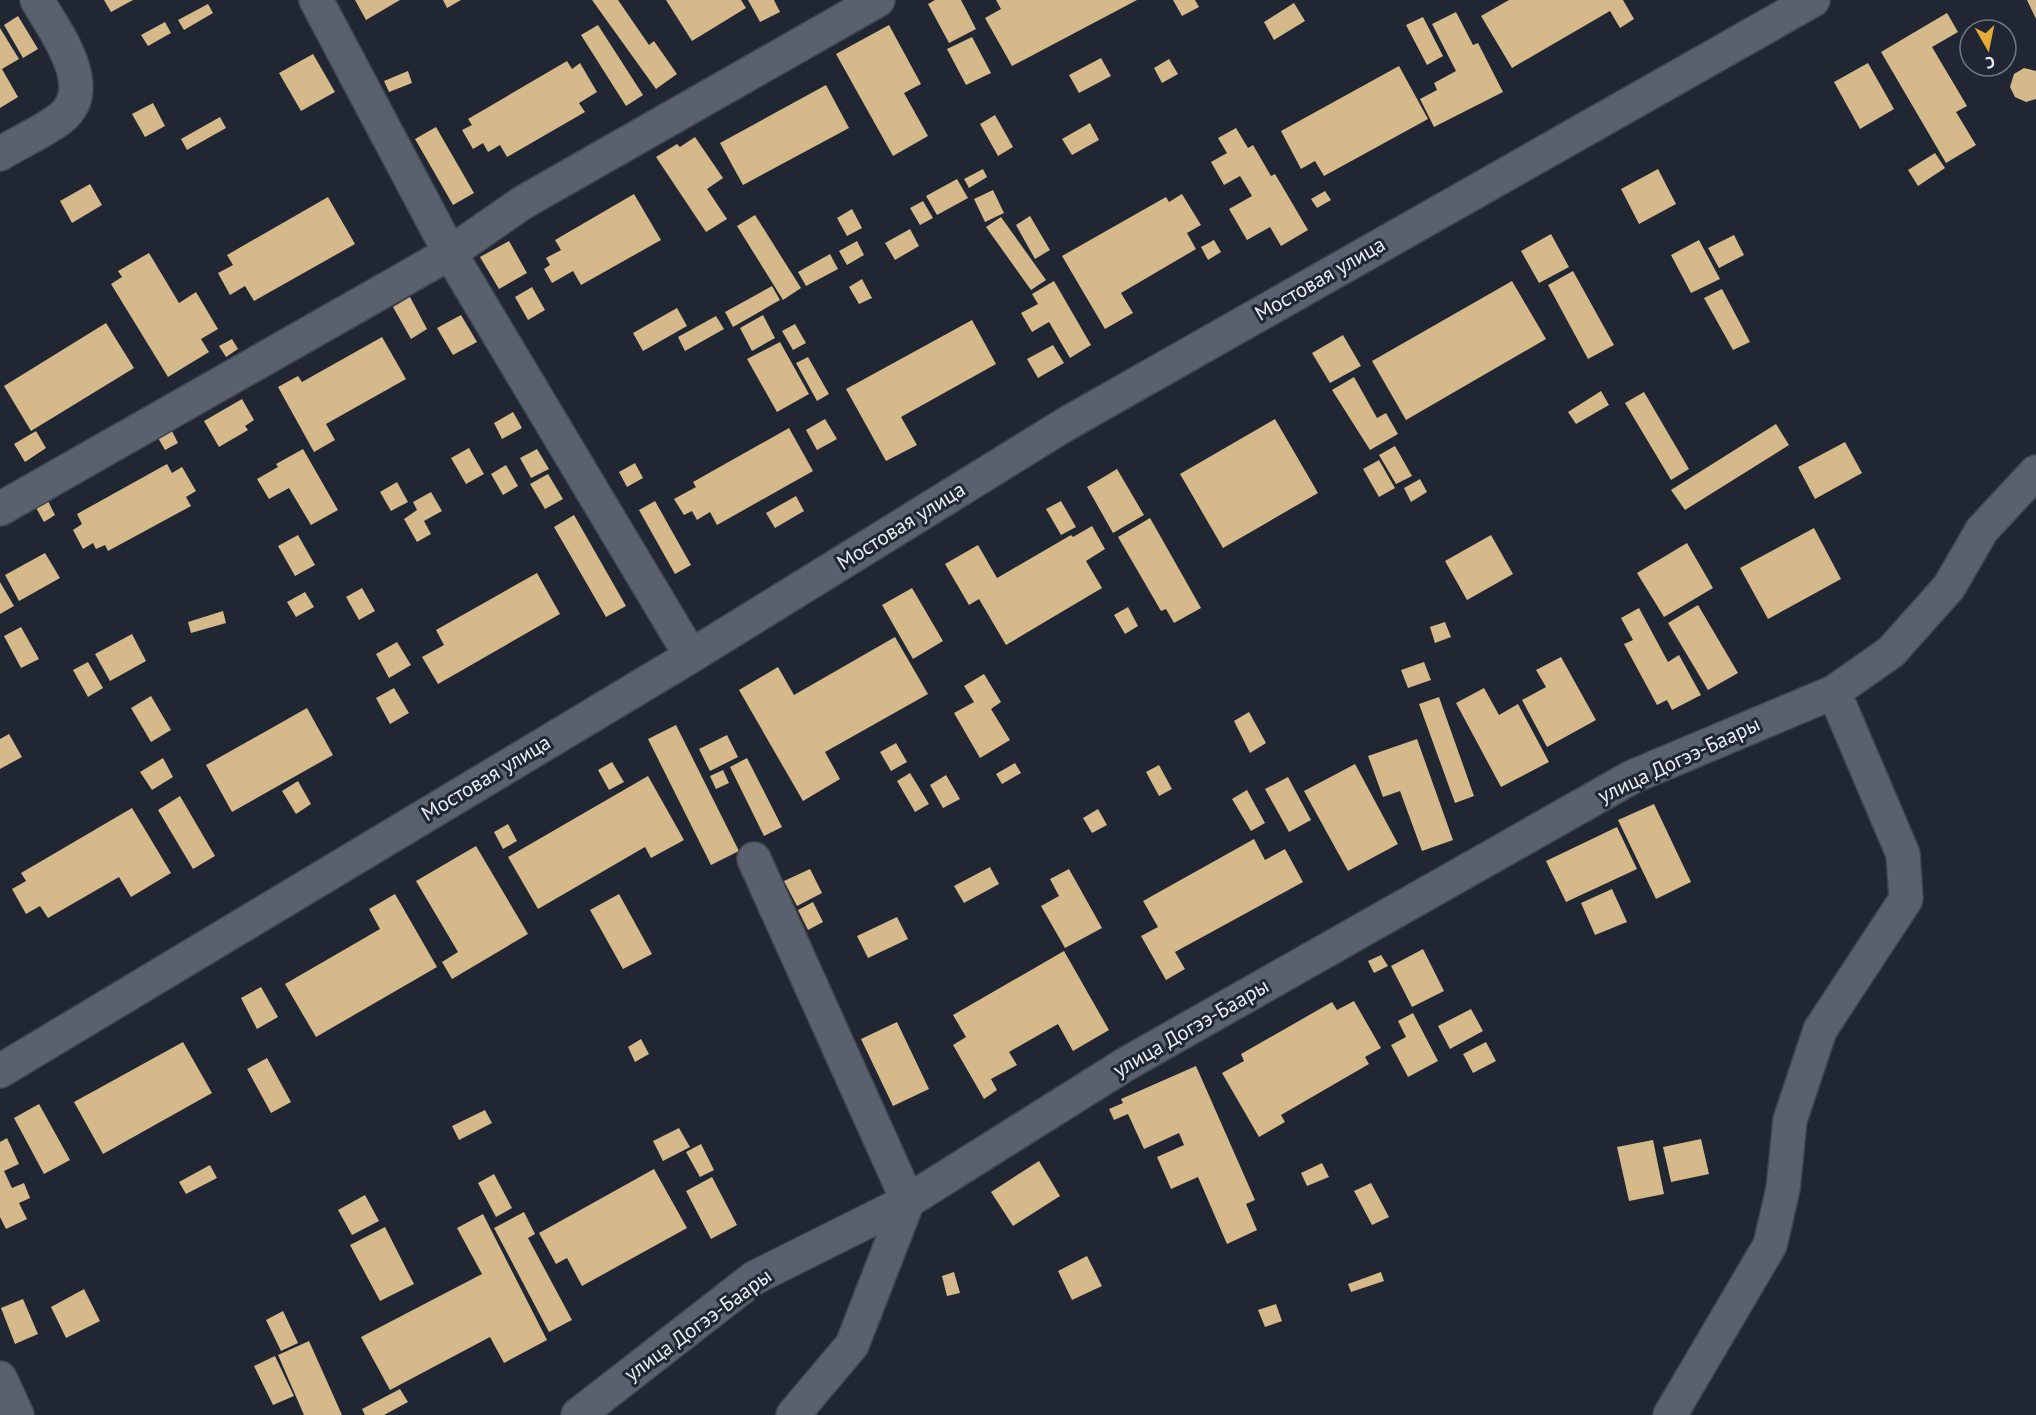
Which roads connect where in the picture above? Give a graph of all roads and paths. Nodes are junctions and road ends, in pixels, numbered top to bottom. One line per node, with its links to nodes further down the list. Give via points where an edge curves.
1 (37, 0): 5 (street, via 69,57 75,80 74,99 62,117)
2 (316, 0): 6 (street)
3 (878, 0): 6 (street, via 522,203)
4 (1813, 0): 9 (street, Мостовая улица, via 1066,424)
5 (0, 154)
6 (450, 253): 8 (street); 9 (street)
7 (2036, 472): 10 (street, улица Догээ-Баары, via 1982,530 1949,587 1891,652)
8 (0, 509)
9 (691, 656): 12 (street, Мостовая улица)
10 (1834, 692): 13 (street, улица Догээ-Баары, via 1632,777 1126,1064); 18 (street, via 1903,854 1905,899 1820,1030 1790,1120 1783,1189 1770,1245)
11 (754, 859): 13 (street)
12 (0, 1071)
13 (908, 1201): 16 (street, улица Догээ-Баары, via 754,1278); 17 (street, via 852,1345)
14 (0, 1378): 15 (street)
15 (17, 1415)
16 (578, 1415)
17 (793, 1415)
18 (1670, 1415)

